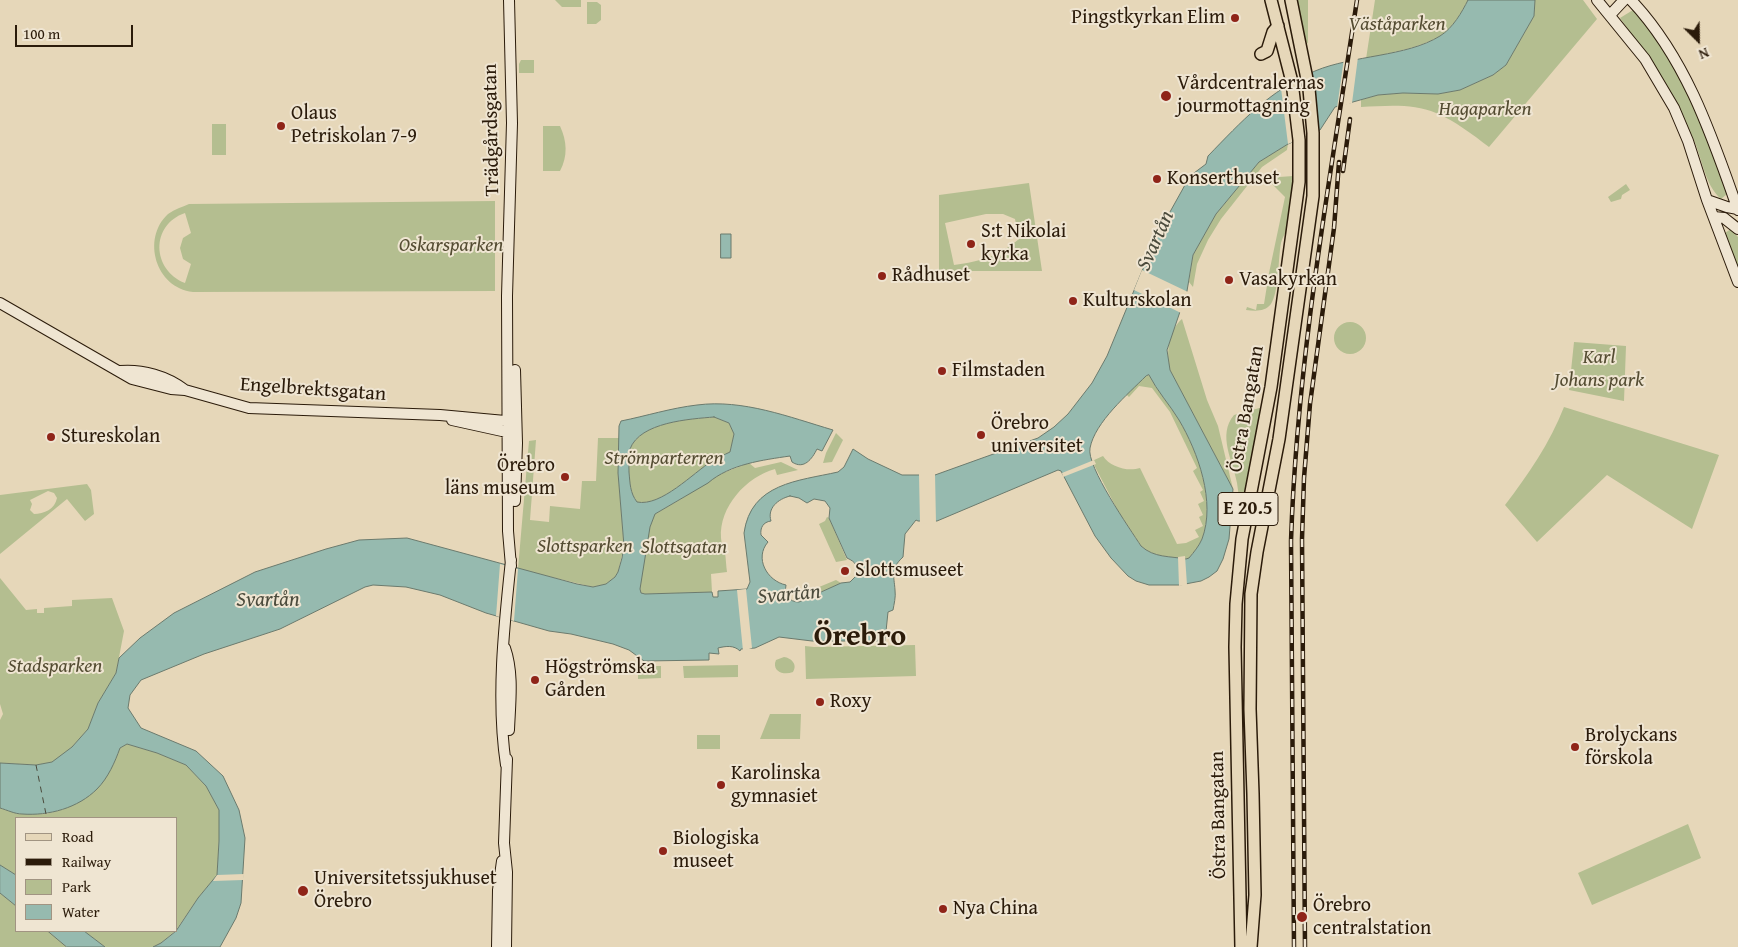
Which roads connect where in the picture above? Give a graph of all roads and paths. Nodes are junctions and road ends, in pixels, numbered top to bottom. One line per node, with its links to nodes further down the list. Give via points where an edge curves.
1 (509, 0): 20 (main road, Trädgårdsgatan, via 512,122 509,260 514,296)
2 (1271, 0): 8 (main road, Östra Bangatan / E 20.5)
3 (1290, 0): 9 (main road, Östra Bangatan / E 20.5)
4 (1597, 0): 7 (main road)
5 (1624, 0): 7 (main road)
6 (1631, 0): 13 (main road, via 1664,42 1691,88)
7 (1610, 15): 12 (main road, via 1645,60 1674,108)
8 (1278, 26): 9 (main road, via 1284,29 1291,45); 10 (main road, via 1267,51); 11 (main road, Östra Bangatan / E 20.5)
9 (1302, 51): 11 (main road); 19 (main road, Östra Bangatan / E 20.5, via 1313,133 1313,196)
10 (1261, 54)
11 (1286, 55): 18 (main road, Östra Bangatan / E 20.5, via 1299,140 1296,210)
12 (1707, 200): 13 (main road); 14 (main road)
13 (1738, 209): 14 (main road)
14 (1714, 216): 15 (main road, via 1724,218); 16 (main road)
15 (1738, 229)
16 (1738, 282)
17 (0, 303): 20 (main road, Engelbrektsgatan, via 132,378 151,385 185,390 249,408 440,415 460,422)
18 (1280, 324): 19 (main road); 21 (main road, Östra Bangatan / E 20.5, via 1238,568)
19 (1295, 327): 22 (main road, Östra Bangatan / E 20.5, via 1284,409 1254,570)
20 (512, 427): 23 (main road, Trädgårdsgatan, via 511,508 515,532 504,647 509,661 506,695 509,744)
21 (1236, 688): 22 (main road); 26 (main road, Östra Bangatan / E 20.5)
22 (1250, 688): 27 (main road, Östra Bangatan / E 20.5, via 1255,894)
23 (502, 890): 24 (main road); 25 (main road)
24 (497, 947)
25 (506, 947)
26 (1241, 947)
27 (1251, 947)

